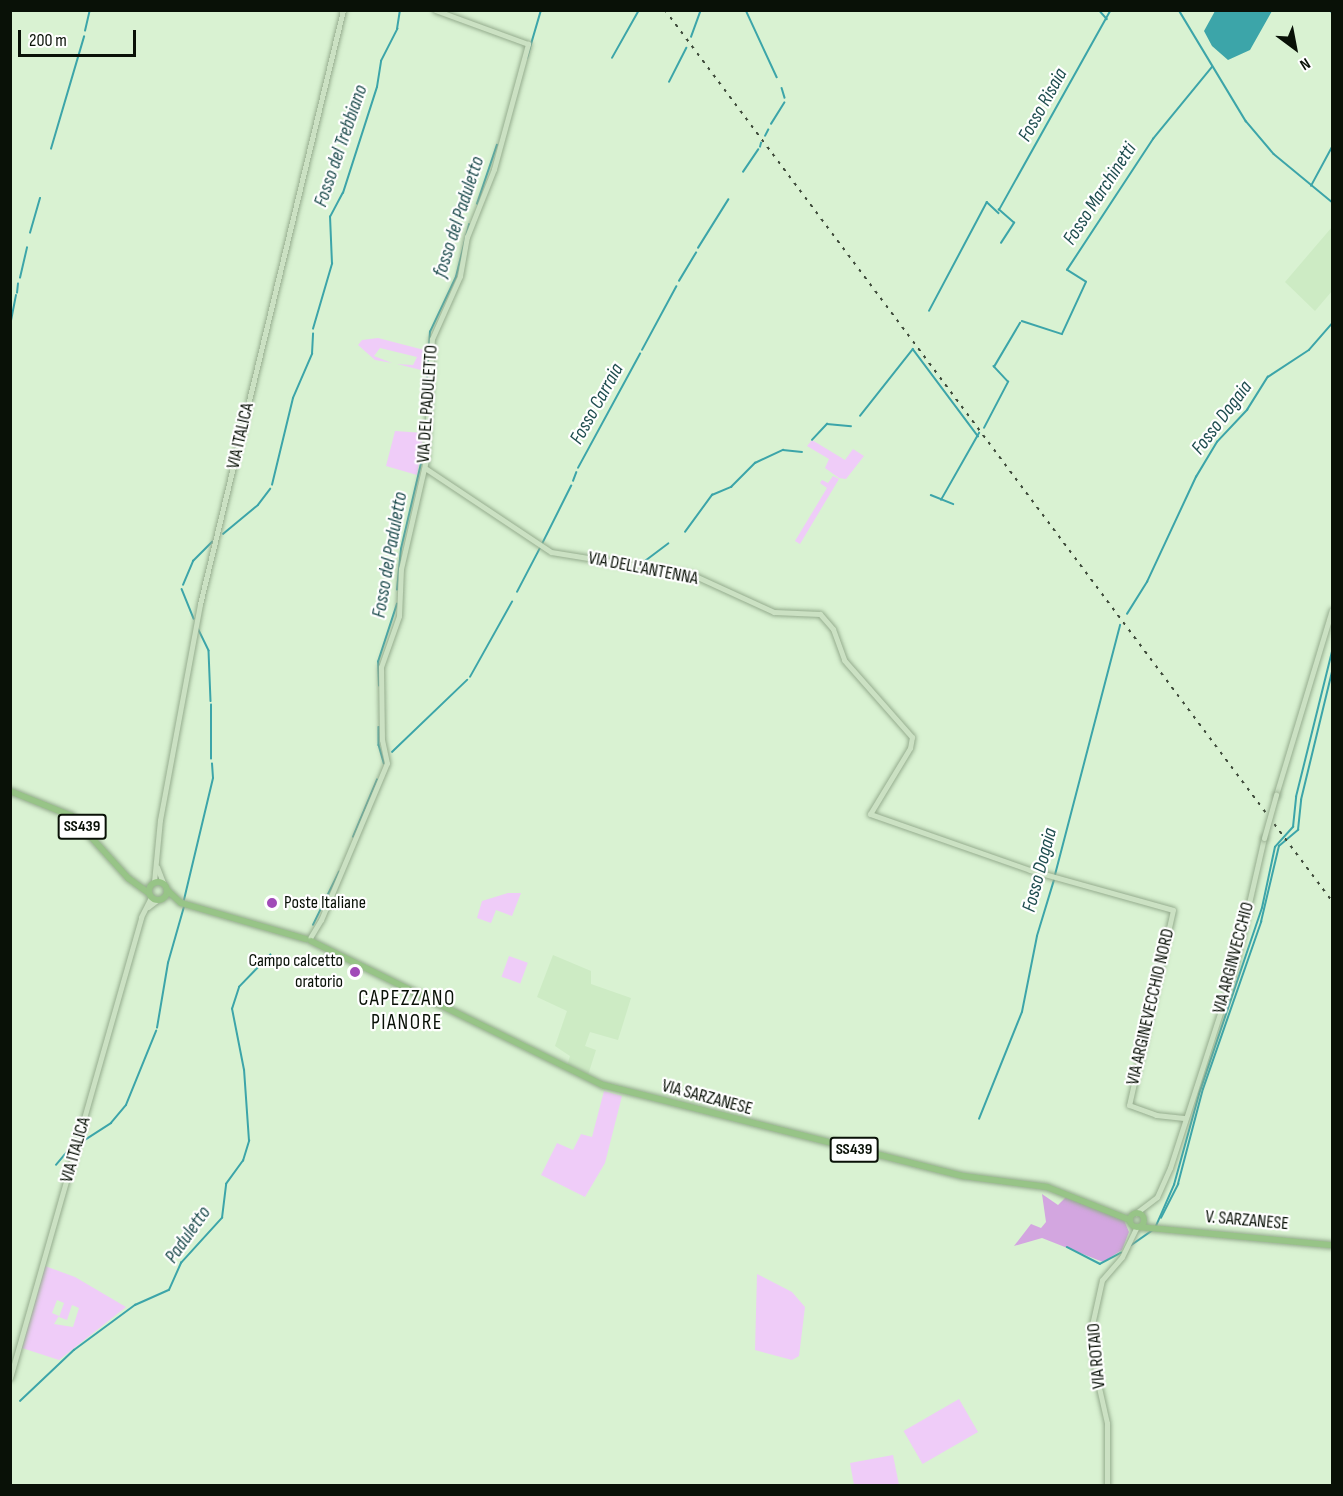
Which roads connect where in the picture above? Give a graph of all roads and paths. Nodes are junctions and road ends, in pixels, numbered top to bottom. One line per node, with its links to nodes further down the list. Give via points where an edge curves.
1 (343, 10): 6 (street, VIA ITALICA, via 200,604 164,798)
2 (435, 10): 3 (street, VIA DEL PADULETTO, via 528,44 494,169 467,237 460,276 432,339)
3 (425, 468): 13 (street, VIA DELL'ANTENNA, via 551,552 693,575 774,612 820,614 833,629 844,660 912,737 910,748 870,814 1054,876); 14 (street, VIA DEL PADULETTO, via 401,569 399,616 381,667 382,740 387,763 326,909)
4 (1332, 610): 15 (street, VIA ARGINVECCHIO, bridge, via 1264,838 1233,973)
5 (10, 790): 9 (main road, SS439, via 72,816)
6 (156, 866): 7 (street, VIA ITALICA); 8 (street, VIA ITALICA)
7 (153, 883): 8 (main road); 9 (main road); 11 (main road)
8 (163, 883): 10 (main road, SS439)
9 (138, 886): 11 (main road, SS439)
10 (167, 890): 11 (main road); 12 (main road, SS439)
11 (155, 897): 12 (main road, SS439); 21 (street, VIA ITALICA, via 140,922)
12 (178, 901): 14 (main road, VIA SARZANESE / SS439)
13 (1173, 910): 15 (street, VIA ARGINEVECCHIO NORD, via 1129,1105 1156,1115)
14 (309, 940): 18 (main road, VIA SARZANESE / SS439, via 603,1085 946,1172 1047,1187)
15 (1184, 1118): 16 (street, VIA ARGINVECCHIO, via 1164,1186)
16 (1148, 1205): 17 (street); 18 (street)
17 (1144, 1218): 18 (main road); 18 (main road, SS439); 19 (main road, SS439)
18 (1134, 1221): 19 (main road, SS439); 22 (street, VIA ROTAIO, via 1129,1244 1102,1280 1092,1325 1096,1374 1107,1422)
19 (1156, 1228): 20 (main road, V. SARZANESE / SS439)
20 (1332, 1245)
21 (10, 1378)
22 (1107, 1485)

